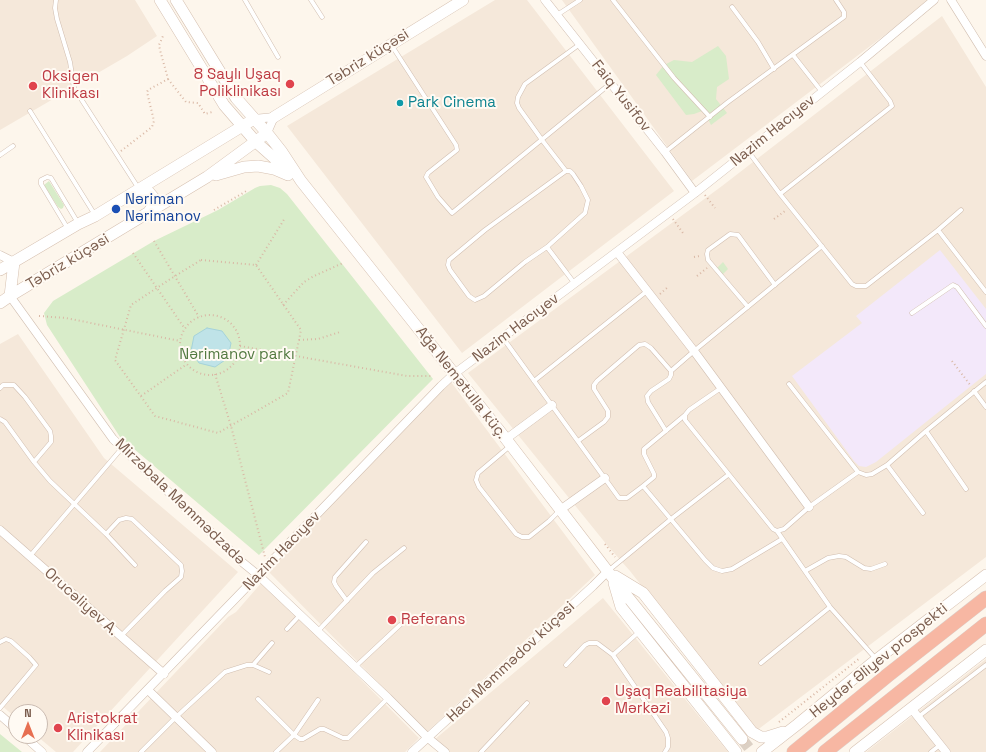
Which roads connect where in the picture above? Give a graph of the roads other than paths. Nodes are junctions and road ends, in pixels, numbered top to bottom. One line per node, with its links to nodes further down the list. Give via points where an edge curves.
1 (56, 0): 40 (lane, via 57,19 70,62 74,88)
2 (160, 0): 29 (main road, via 218,95)
3 (176, 0): 28 (main road, via 236,98)
4 (245, 0): 19 (lane)
5 (311, 0): 15 (lane)
6 (463, 0): 16 (main road, Təbriz küçəsi)
7 (545, 0): 14 (street, Faiq Yusifov)
8 (580, 0): 14 (lane)
9 (613, 0): 27 (lane, via 674,78)
10 (836, 0): 18 (lane, via 844,12 844,17)
11 (934, 0): 21 (street, Nazim Hacıyev)
12 (951, 0): 20 (street)
13 (732, 7): 22 (lane)
14 (557, 15): 17 (street, Faiq Yusifov)
15 (322, 17)
16 (391, 44): 26 (main road, Təbriz küçəsi); 31 (lane, via 456,146 457,150 426,177 450,213)
17 (580, 44): 23 (street, Faiq Yusifov); 31 (lane, via 525,84 518,97 518,108)
18 (793, 55): 22 (lane); 24 (lane)
19 (278, 56)
20 (986, 56)
21 (860, 62): 24 (street, Nazim Hacıyev); 42 (lane, via 892,106)
22 (774, 69): 27 (lane)
23 (611, 83): 31 (lane); 35 (street, Faiq Yusifov)
24 (822, 92): 34 (street, Nazim Hacıyev)
25 (30, 111): 45 (lane)
26 (274, 117): 28 (street); 30 (street)
27 (710, 117): 35 (lane)
28 (254, 119): 29 (main road, Təbriz küçəsi); 30 (main road)
29 (242, 126): 32 (main road); 40 (main road, Təbriz küçəsi)
30 (267, 133): 32 (main road, Təbriz küçəsi); 39 (main road)
31 (542, 140): 37 (lane)
32 (256, 142): 38 (main road, Təbriz küçəsi); 39 (main road)
33 (13, 146): 36 (lane)
34 (748, 151): 41 (street, Nazim Hacıyev); 42 (lane)
35 (666, 152): 41 (street, Faiq Yusifov)
36 (0, 155)
37 (566, 171): 49 (lane, via 573,174 581,186 588,200 587,206 585,213); 49 (lane, via 452,256 448,265 469,296 476,300)
38 (207, 177): 39 (main road, via 258,166 274,169); 44 (main road, Təbriz küçəsi)
39 (301, 181): 66 (main road, Ağa Nemətulla küç.)
40 (136, 191): 44 (main road, via 149,192 154,198 153,206); 45 (main road, Təbriz küçəsi)
41 (698, 191): 50 (street, Nazim Hacıyev)
42 (780, 194): 48 (lane)
43 (961, 210): 47 (lane)
44 (147, 214): 58 (main road, Təbriz küçəsi)
45 (96, 216): 46 (main road, Təbriz küçəsi)
46 (73, 227): 46 (lane, via 41,184 41,180 51,178); 52 (main road, Təbriz küçəsi)
47 (938, 230): 48 (lane, via 866,286 852,284); 57 (lane)
48 (822, 246): 55 (lane)
49 (547, 247): 54 (lane)
50 (617, 252): 54 (street, Nazim Hacıyev); 56 (street)
51 (0, 255): 52 (street)
52 (14, 262): 53 (main road, Təbriz küçəsi); 58 (main road)
53 (0, 270)
54 (575, 284): 63 (street, Nazim Hacıyev)
55 (775, 284): 60 (lane); 60 (lane, via 737,235 730,234 708,250 708,260)
56 (647, 291): 64 (street); 67 (lane)
57 (986, 292)
58 (5, 296): 59 (main road, Təbriz küçəsi); 81 (street, Mirzəbala Məmmədzadə)
59 (0, 303)
60 (748, 307): 64 (lane)
61 (912, 314): 62 (lane, via 953,285)
62 (986, 326)
63 (503, 338): 66 (street, Nazim Hacıyev); 67 (lane)
64 (694, 351): 65 (lane); 71 (street)
65 (671, 371): 77 (lane, via 669,379 647,396); 79 (lane, via 651,348 646,344 639,345 594,385 608,411 608,417)
66 (454, 374): 80 (main road, Ağa Nemətulla küç.); 105 (street, Nazim Hacıyev)
67 (534, 381): 73 (lane)
68 (986, 382): 72 (lane)
69 (789, 384): 84 (lane)
70 (0, 388): 82 (lane, via 3,385 14,385 50,431 51,442)
71 (721, 388): 75 (lane); 90 (street)
72 (974, 391): 74 (lane); 78 (lane)
73 (552, 405): 79 (lane); 80 (street)
74 (986, 407)
75 (685, 415): 77 (lane); 85 (lane, via 689,425)
76 (0, 418): 82 (lane)
77 (666, 431): 87 (lane, via 644,450 654,477)
78 (926, 431): 83 (lane); 88 (lane)
79 (578, 441): 86 (lane)
80 (508, 442): 91 (main road, Ağa Nemətulla küç.); 91 (lane, via 478,473 476,480 479,487 516,534 522,538 529,537)
81 (122, 448): 89 (lane); 105 (street, Mirzəbala Məmmədzadə)
82 (34, 462): 89 (lane)
83 (887, 465): 84 (lane, via 872,474); 92 (lane)
84 (858, 472): 90 (lane)
85 (728, 475): 93 (lane); 95 (lane)
86 (605, 478): 87 (lane, via 620,498 627,498); 91 (street)
87 (644, 486): 93 (lane)
88 (966, 488)
89 (75, 504): 96 (lane); 100 (lane)
90 (809, 507): 95 (lane, via 784,528)
91 (560, 510): 104 (main road, Ağa Nemətulla küç.)
92 (923, 513)
93 (671, 519): 97 (lane, via 704,560 713,568 722,571 732,570); 104 (lane, via 619,562)
94 (0, 530): 100 (street, Orucəliyev A.)
95 (776, 531): 97 (lane)
96 (106, 534): 102 (lane); 116 (lane, via 119,520 132,519 181,565 182,571 180,577)
97 (782, 539): 103 (lane)
98 (366, 542): 108 (lane, via 335,577 334,582)
99 (404, 548): 108 (lane, via 373,573)
100 (30, 557): 116 (street, Orucəliyev A.)
101 (885, 564): 103 (lane, via 871,570 839,556 828,558)
102 (135, 565)
103 (805, 571): 109 (lane)
104 (610, 573): 114 (main road, via 621,607); 140 (main road, via 643,593 755,734 767,737); 142 (street, Hacı Məmmədov küçəsi, via 587,591); 143 (main road, Ağa Nemətulla küç.)
105 (258, 575): 110 (street, Mirzəbala Məmmədzadə); 128 (street, Nazim Hacıyev)
106 (986, 576): 121 (main road)
107 (986, 598): 157 (highway, Heydər Əliyev prospekti)
108 (347, 601): 115 (lane)
109 (830, 607): 121 (lane); 122 (lane)
110 (300, 615): 113 (lane); 115 (street, Mirzəbala Məmmədzadə)
111 (986, 624): 158 (highway)
112 (400, 625): 126 (lane)
113 (287, 629)
114 (640, 631): 120 (lane); 155 (main road)
115 (317, 632): 126 (street, Mirzəbala Məmmədzadə)
116 (120, 637): 128 (street, Orucəliyev A.)
117 (0, 642): 134 (lane, via 6,639 11,641 36,665)
118 (272, 643): 123 (lane)
119 (986, 650): 135 (main road)
120 (613, 655): 124 (lane, via 597,642 589,643); 154 (lane, via 666,732 668,747)
121 (873, 655): 140 (main road)
122 (761, 663)
123 (253, 665): 127 (lane); 137 (lane, via 225,672)
124 (566, 665)
125 (986, 665): 138 (lane)
126 (355, 667): 130 (street, Mirzəbala Məmmədzadə)
127 (269, 672)
128 (164, 674): 129 (street, Nazim Hacıyev)
129 (148, 690): 137 (street); 147 (street, Nazim Hacıyev)
130 (388, 698): 141 (lane, via 348,738 324,729 303,740); 142 (street, Mirzəbala Məmmədzadə)
131 (258, 699): 141 (lane)
132 (318, 700): 141 (lane)
133 (527, 703): 153 (lane)
134 (0, 708)
135 (911, 708): 138 (street); 159 (main road)
136 (0, 715): 139 (street)
137 (176, 717): 148 (lane); 149 (street)
138 (918, 717): 145 (street)
139 (8, 722)
140 (798, 724): 156 (main road)
141 (294, 735): 150 (lane)
142 (428, 738): 151 (street, Hacı Məmmədov küçəsi); 152 (street, Mirzəbala Məmmədzadə)
143 (742, 739)
144 (33, 744): 146 (street)
145 (940, 744): 160 (lane); 161 (street)
146 (42, 752)
147 (87, 752)
148 (141, 752)
149 (212, 752)
150 (276, 752)
151 (412, 752)
152 (445, 752)
153 (481, 752)
154 (665, 752)
155 (736, 752)
156 (762, 752)
157 (794, 752)
158 (825, 752)
159 (855, 752)
160 (931, 752)
161 (946, 752)

